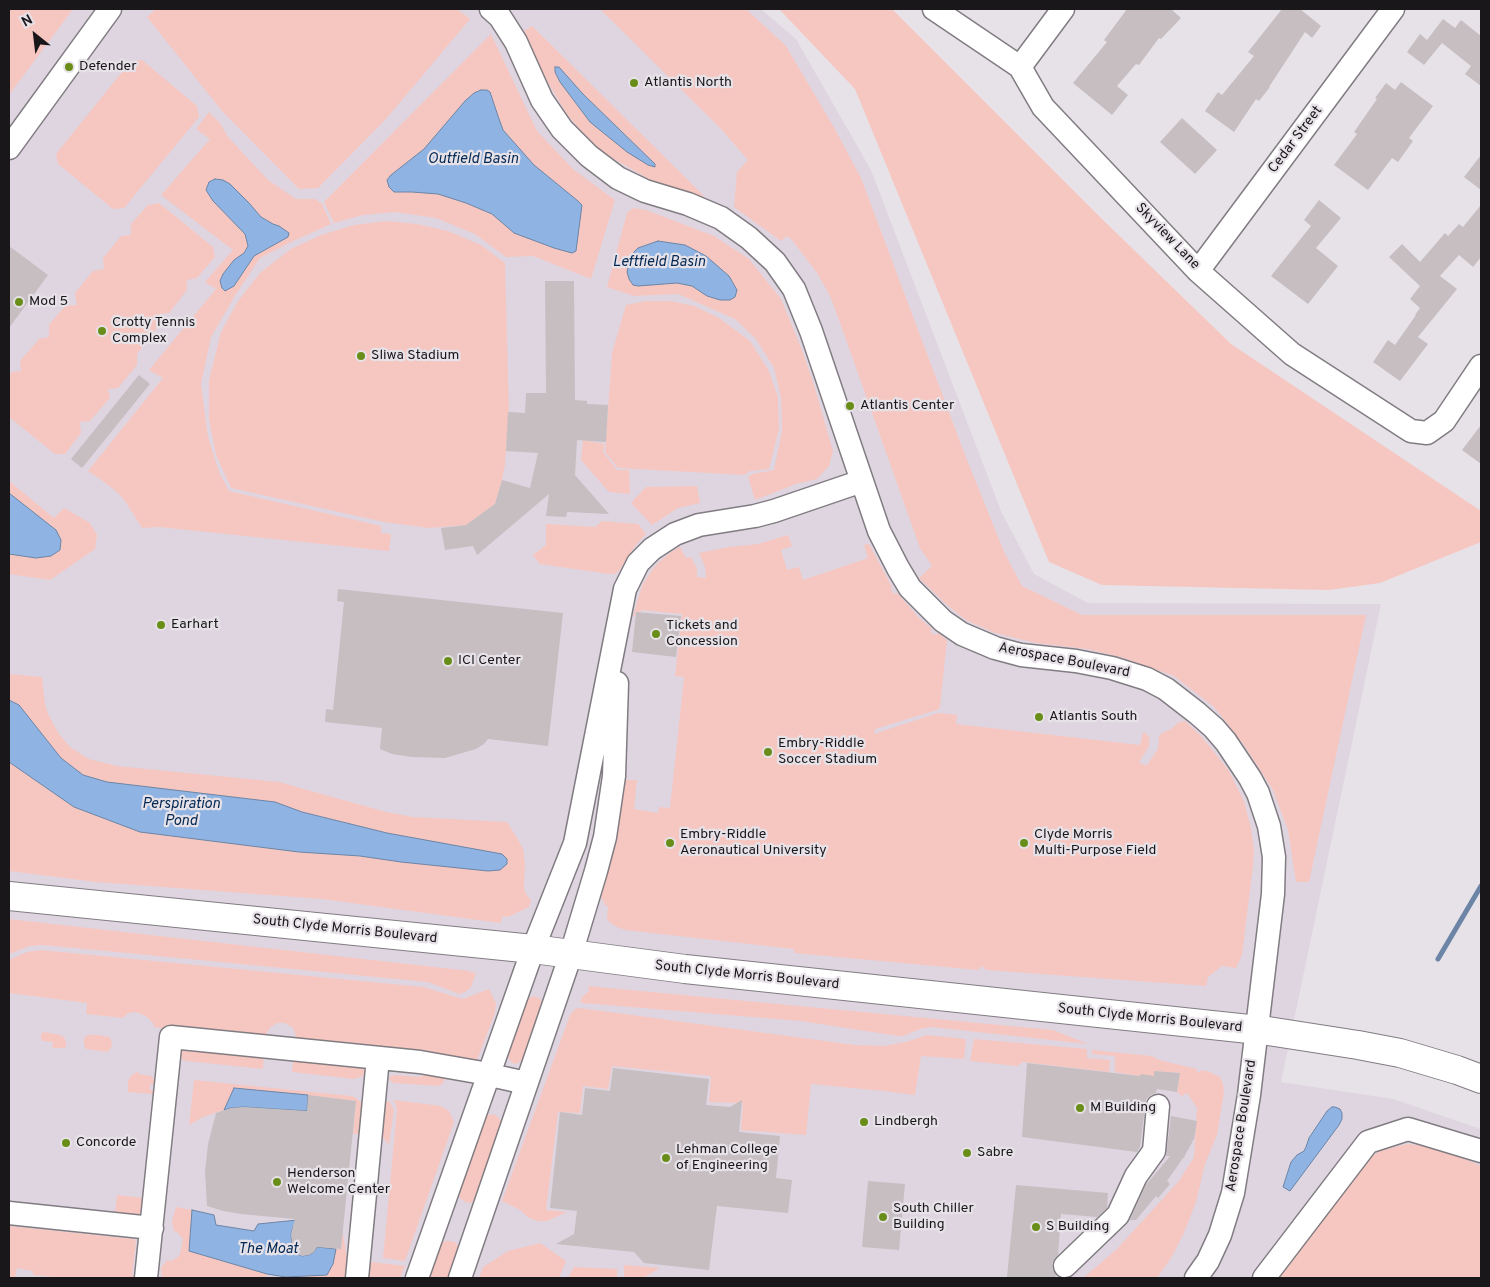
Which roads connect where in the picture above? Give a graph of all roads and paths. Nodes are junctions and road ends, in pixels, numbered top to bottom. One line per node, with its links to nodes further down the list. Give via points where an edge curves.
1 (110, 9): 7 (street)
2 (491, 9): 10 (street, Aerospace Boulevard, via 516,42 542,100 562,129 589,156 618,178 645,192 688,204 720,218 775,262 794,290 812,331)
3 (934, 9): 6 (street, Skyview Lane)
4 (1063, 9): 6 (street)
5 (1393, 9): 8 (street, Cedar Street)
6 (1020, 67): 8 (street, Skyview Lane, via 1043,107)
7 (9, 148)
8 (1198, 271): 9 (street, Skyview Lane, via 1292,354 1411,431 1427,433 1444,421)
9 (1481, 366)
10 (862, 481): 11 (street, via 774,511 699,525 675,534 638,563 625,589); 15 (street, Aerospace Boulevard, via 879,531 898,568 910,588 943,621 962,634 994,648 1112,668 1147,679 1191,708 1226,742 1258,793 1269,826 1274,857 1273,894)
11 (619, 621): 13 (street, via 575,843); 14 (street, via 613,784 605,837)
12 (9, 896): 13 (main road, South Clyde Morris Boulevard)
13 (533, 949): 14 (main road, South Clyde Morris Boulevard); 17 (street)
14 (571, 954): 15 (main road, South Clyde Morris Boulevard, via 685,970); 19 (street)
15 (1256, 1030): 18 (main road, South Clyde Morris Boulevard, via 1400,1053); 29 (street, Aerospace Boulevard, via 1233,1193 1220,1235)
16 (378, 1058): 17 (street); 23 (street, via 171,1037); 26 (street)
17 (490, 1074): 19 (street); 27 (street)
18 (1481, 1079)
19 (526, 1083): 28 (street)
20 (1158, 1106): 24 (street, via 1154,1151 1136,1176 1118,1215)
21 (1481, 1151): 30 (street, via 1408,1129 1368,1142)
22 (9, 1213): 23 (street)
23 (152, 1228): 25 (street)
24 (1064, 1266)
25 (146, 1278)
26 (357, 1278)
27 (418, 1278)
28 (460, 1278)
29 (1196, 1278)
30 (1264, 1278)

